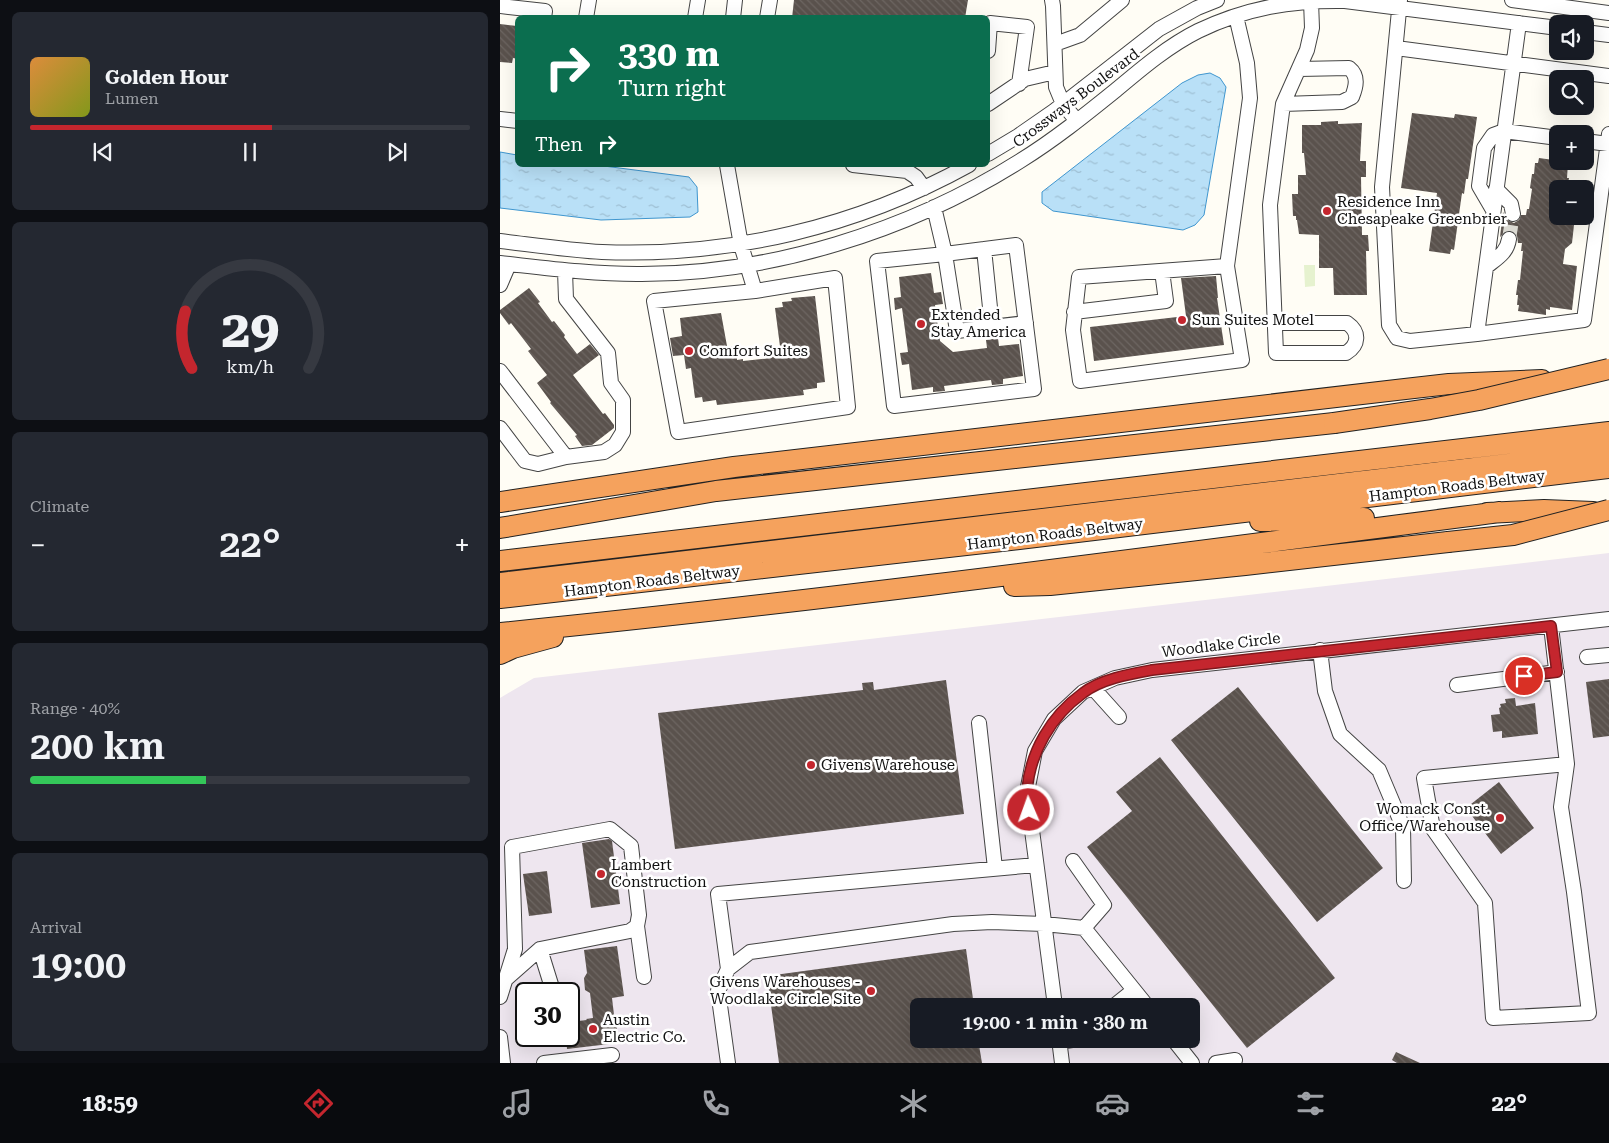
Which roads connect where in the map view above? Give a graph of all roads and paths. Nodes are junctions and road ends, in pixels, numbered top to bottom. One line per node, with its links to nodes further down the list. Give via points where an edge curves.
1 (589, 0): 14 (street)
2 (698, 0): 15 (street)
3 (735, 0): 16 (street)
4 (770, 0): 17 (street)
5 (1052, 0): 24 (street)
6 (1122, 0): 24 (street, via 1080,35)
7 (1217, 0): 32 (street, Crossways Boulevard, via 1159,28)
8 (1512, 0): 12 (street)
9 (1311, 1): 10 (street, Crossways Boulevard); 18 (street, Crossways Boulevard, via 1259,8); 27 (street, via 1312,28 1308,50)
10 (1400, 4): 20 (street, Crossways Boulevard); 25 (street)
11 (500, 6): 13 (street, via 545,11)
12 (1609, 13)
13 (544, 15)
14 (586, 15)
15 (696, 15)
16 (733, 15)
17 (768, 15)
18 (1236, 16): 36 (street, Crossways Boulevard, via 1197,32 1159,56); 57 (street, via 1247,63 1250,98)
19 (990, 23): 30 (street, via 1027,27)
20 (1519, 23): 21 (street, Crossways Boulevard); 26 (street)
21 (1549, 27)
22 (1594, 33): 23 (street)
23 (1609, 35)
24 (1054, 44): 28 (street)
25 (1396, 48): 26 (street); 67 (street, via 1382,187 1389,325 1396,338 1410,341)
26 (1513, 63): 29 (street); 37 (street)
27 (1299, 68): 33 (street); 33 (street, via 1349,68 1356,78 1356,88 1352,97 1342,102)
28 (1055, 72): 30 (street, via 1026,79); 32 (street, via 1056,87)
29 (1609, 76)
30 (1019, 84): 31 (street)
31 (990, 98)
32 (1063, 104): 36 (street); 41 (street, Crossways Boulevard)
33 (1283, 104): 65 (street, via 1270,204)
34 (500, 119): 35 (street)
35 (515, 121)
36 (1077, 121): 47 (street, Crossways Boulevard, via 1020,161)
37 (1504, 131): 38 (street); 46 (street); 48 (street, via 1493,135 1484,148 1480,176 1479,186)
38 (1549, 137)
39 (1608, 139): 40 (street); 67 (street, via 1584,320)
40 (1594, 140)
41 (990, 153)
42 (727, 167): 52 (street)
43 (872, 167): 45 (street, via 907,171)
44 (965, 167): 45 (street)
45 (924, 188): 52 (street, via 819,226)
46 (1496, 189): 48 (street); 49 (street, via 1511,204)
47 (934, 207): 54 (street); 56 (street, Crossways Boulevard, via 842,242)
48 (1493, 210): 58 (street)
49 (1513, 214)
50 (1509, 239): 58 (street, via 1503,254)
51 (500, 241): 52 (street, via 601,252)
52 (741, 244): 56 (street)
53 (984, 249): 54 (street); 64 (street, via 1016,245); 66 (street)
54 (945, 254): 64 (street, via 877,260 894,406 1034,389); 66 (street, via 957,331)
55 (504, 263): 59 (street, Crossways Boulevard); 61 (street)
56 (747, 265): 59 (street, Crossways Boulevard, via 639,274); 62 (street)
57 (1227, 266): 60 (street); 63 (street, via 1242,360 1080,381 1073,330)
58 (1486, 267): 67 (street)
59 (565, 271): 75 (street, via 566,299 608,353 611,383 623,400 623,432 615,445 604,452)
60 (1162, 271): 63 (street, via 1079,277); 63 (street, via 1166,301)
61 (500, 285)
62 (754, 291): 62 (street, via 654,301 678,432 848,407 835,278)
63 (1074, 312)
64 (1026, 323): 66 (street)
65 (1275, 323): 65 (street, via 1347,323 1356,332 1356,344 1346,353 1276,353)
66 (992, 327)
67 (1477, 334)
68 (1609, 370): 81 (highway, bridge, via 1479,400 1334,424 716,492)
69 (500, 371): 75 (street)
70 (1609, 376): 77 (highway, via 1395,390 734,467)
71 (1609, 421): 82 (highway)
72 (500, 428): 75 (street, via 526,461 538,464)
73 (1609, 432): 83 (highway)
74 (1609, 452): 84 (highway)
75 (566, 457)
76 (1609, 468): 80 (highway, Hampton Roads Beltway)
77 (504, 501)
78 (1500, 512): 79 (highway); 80 (highway); 85 (highway)
79 (1609, 512): 85 (highway, bridge, via 1513,535 1245,565 1050,585)
80 (1148, 523): 86 (highway, Hampton Roads Beltway)
81 (500, 528)
82 (500, 548)
83 (500, 561)
84 (500, 583)
85 (898, 589): 87 (highway)
86 (500, 598)
87 (666, 616): 90 (highway); 92 (highway, via 570,632)
88 (1609, 620): 89 (street, Woodlake Circle)
89 (1551, 626): 91 (street, Woodlake Circle); 95 (street)
90 (500, 633)
91 (1320, 650): 97 (street, Woodlake Circle, via 1152,670 1115,678); 104 (street, via 1325,691 1340,734 1379,770 1403,827)
92 (500, 654)
93 (1609, 655): 94 (street)
94 (1587, 657)
95 (1557, 672): 96 (street); 100 (street)
96 (1457, 684)
97 (1093, 688): 98 (street); 102 (street, Woodlake Circle, via 1083,692 1054,719 1035,751 1027,792)
98 (1119, 717)
99 (979, 723): 103 (street)
100 (1567, 764): 100 (street, via 1424,778 1433,829 1485,903 1493,1018 1589,1013 1561,807)
101 (1073, 860): 107 (street, via 1104,905)
102 (1036, 864): 103 (street); 105 (street, Woodlake Circle)
103 (995, 868): 109 (street, via 718,894)
104 (1404, 881)
105 (1044, 924): 107 (street); 109 (street, via 953,924 750,952); 115 (street, Woodlake Circle)
106 (637, 926): 108 (street, via 630,931); 110 (street); 111 (street, via 639,915 631,846 610,829 512,847 515,949)
107 (1084, 928): 113 (street)
108 (540, 948): 111 (street); 112 (street)
109 (728, 969): 125 (street, via 718,991)
110 (644, 977)
111 (505, 979): 114 (street)
112 (550, 982)
113 (1134, 990): 116 (street); 117 (street)
114 (500, 997)
115 (1053, 998)
116 (1124, 998)
117 (1140, 998)
118 (500, 1037): 123 (street)
119 (1060, 1048): 126 (street)
120 (1180, 1048): 127 (street)
121 (612, 1055): 124 (street)
122 (1235, 1060): 128 (street)
123 (503, 1063)
124 (544, 1063)
125 (728, 1063)
126 (1062, 1063)
127 (1192, 1063)
128 (1216, 1063)

